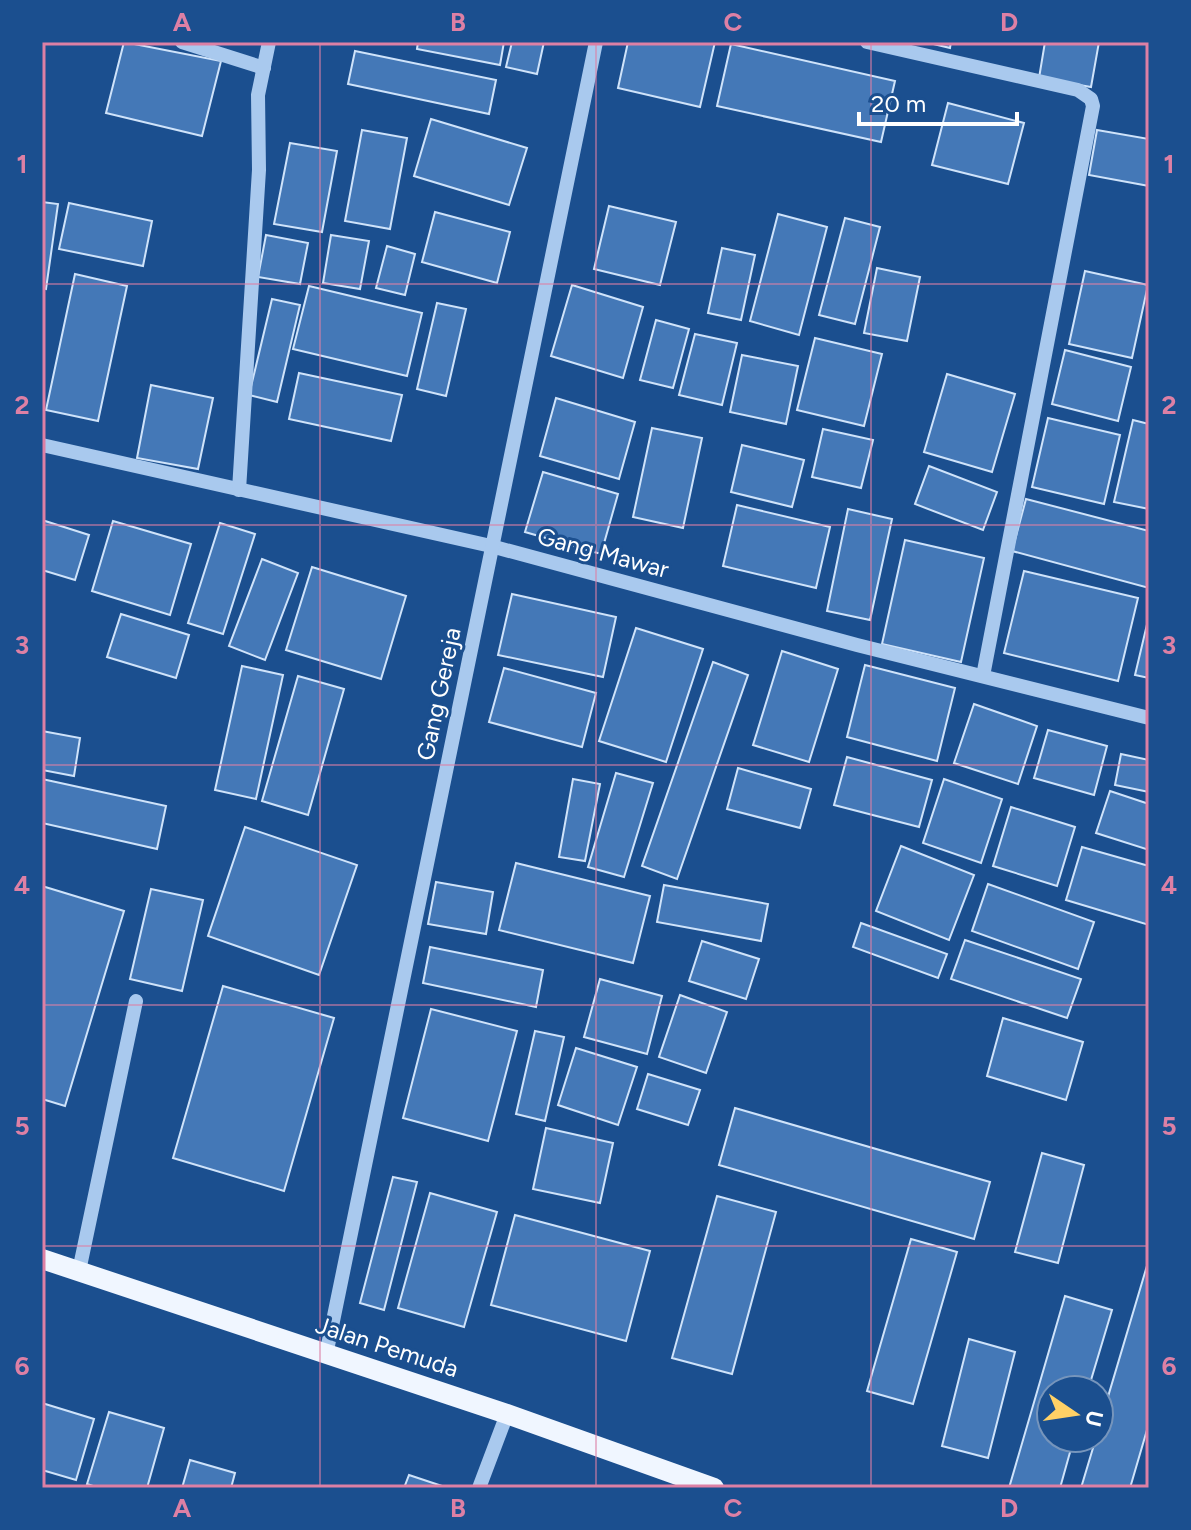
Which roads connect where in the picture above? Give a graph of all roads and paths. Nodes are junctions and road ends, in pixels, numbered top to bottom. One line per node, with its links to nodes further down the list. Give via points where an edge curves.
1 (182, 42): 5 (street)
2 (269, 42): 5 (street)
3 (596, 42): 8 (street, Gang Gereja)
4 (867, 42): 9 (street, via 1078,90 1093,106)
5 (264, 68): 7 (street, via 258,95 258,184)
6 (42, 445): 7 (street, Gang Mawar)
7 (239, 490): 8 (street, Gang Mawar)
8 (491, 546): 9 (street, Gang Mawar); 14 (street, Gang Gereja)
9 (983, 676): 10 (street, Gang Mawar)
10 (1149, 718)
11 (136, 1001): 13 (street)
12 (42, 1259): 13 (main road, Jalan Pemuda)
13 (79, 1271): 14 (main road, Jalan Pemuda)
14 (326, 1355): 15 (main road, Jalan Pemuda)
15 (507, 1414): 16 (street); 17 (main road, Jalan Pemuda)
16 (479, 1488)
17 (714, 1488)

